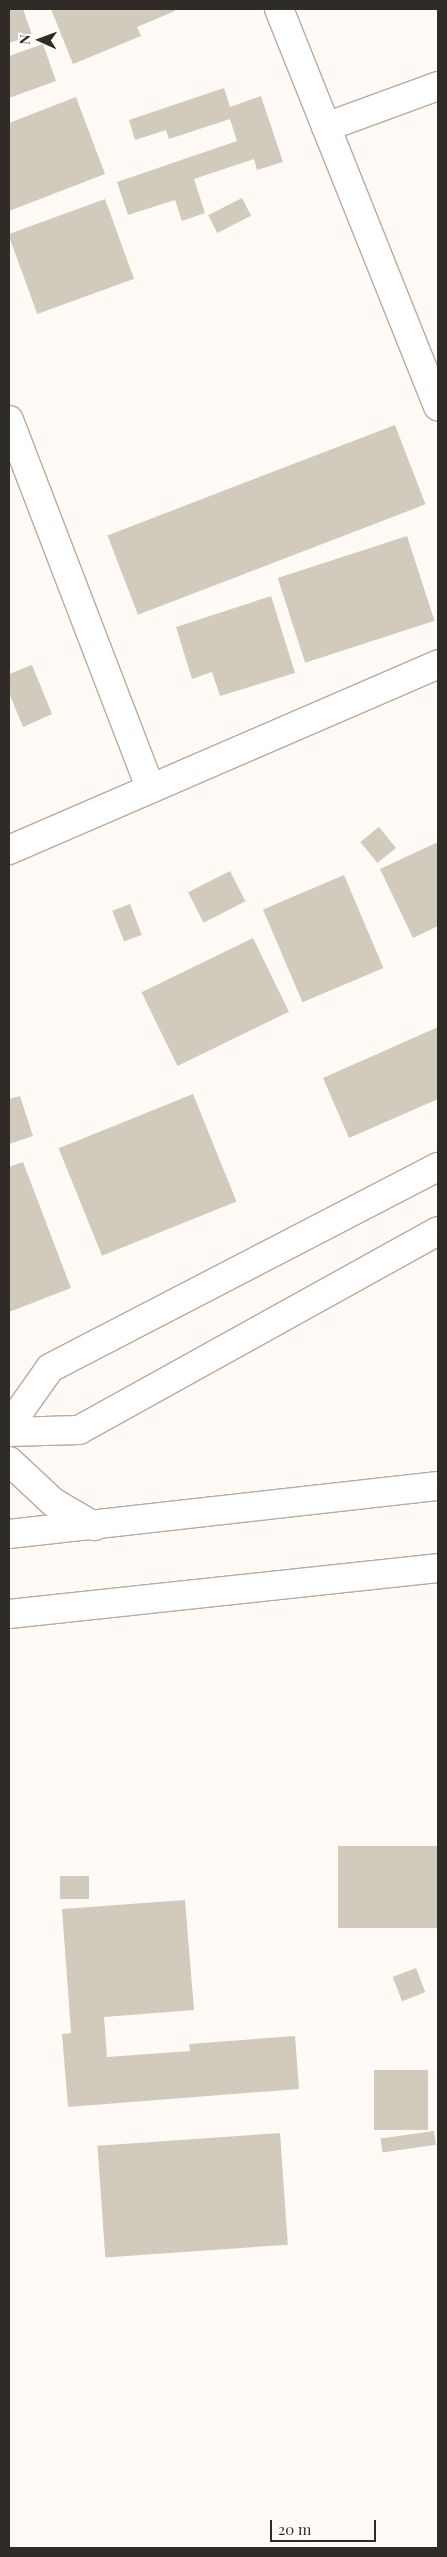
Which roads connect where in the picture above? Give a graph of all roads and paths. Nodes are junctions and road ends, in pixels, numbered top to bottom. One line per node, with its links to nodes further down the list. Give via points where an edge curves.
1 (279, 9): 3 (main road)
2 (438, 86): 3 (main road)
3 (326, 127): 4 (main road)
4 (438, 406)
5 (9, 420): 7 (main road)
6 (438, 664): 7 (main road)
7 (151, 789): 8 (main road)
8 (9, 850)
9 (438, 1167): 11 (main road, via 50,1368)
10 (438, 1231): 12 (main road, via 79,1430)
11 (9, 1426)
12 (9, 1432)
13 (9, 1461): 15 (main road, via 53,1502)
14 (438, 1486): 15 (main road)
15 (94, 1526): 16 (main road)
16 (9, 1534)
17 (438, 1568): 18 (main road)
18 (9, 1614)

